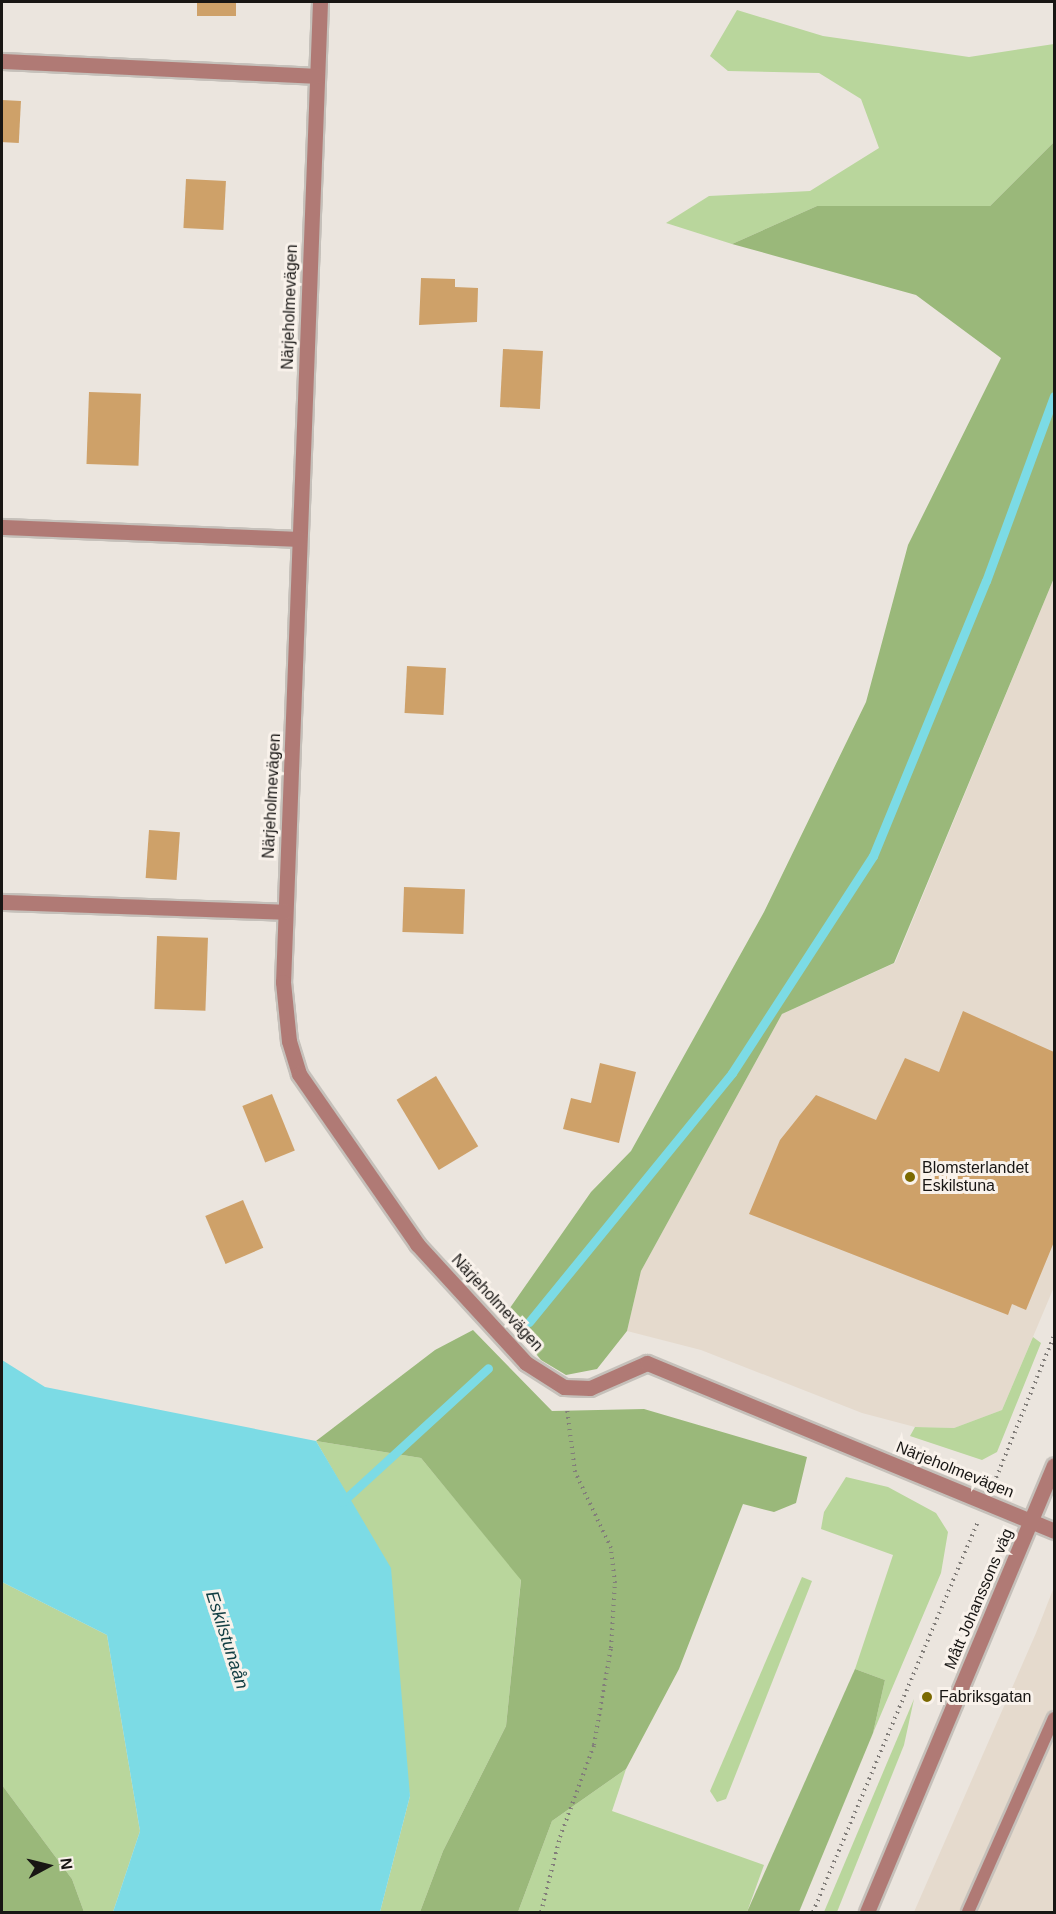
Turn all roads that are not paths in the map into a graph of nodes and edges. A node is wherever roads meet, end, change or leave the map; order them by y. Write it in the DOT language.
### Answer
graph roads {
  1 [pos="320,2"];
  2 [pos="2,61"];
  3 [pos="317,76"];
  4 [pos="2,526"];
  5 [pos="299,539"];
  6 [pos="2,902"];
  7 [pos="284,912"];
  8 [pos="1054,1466"];
  9 [pos="1032,1521"];
  10 [pos="1054,1531"];
  11 [pos="1054,1718"];
  12 [pos="867,1912"];
  13 [pos="968,1912"];
  1 -- 3 [label="street, Närjeholmevägen"];
  2 -- 3 [label="street"];
  3 -- 5 [label="street, Närjeholmevägen"];
  4 -- 5 [label="street"];
  5 -- 7 [label="street, Närjeholmevägen"];
  6 -- 7 [label="street"];
  7 -- 9 [label="street, Närjeholmevägen"];
  8 -- 9 [label="street, Mått Johanssons väg"];
  9 -- 10 [label="street"];
  9 -- 12 [label="street, Mått Johanssons väg"];
  11 -- 13 [label="lane"];
}
